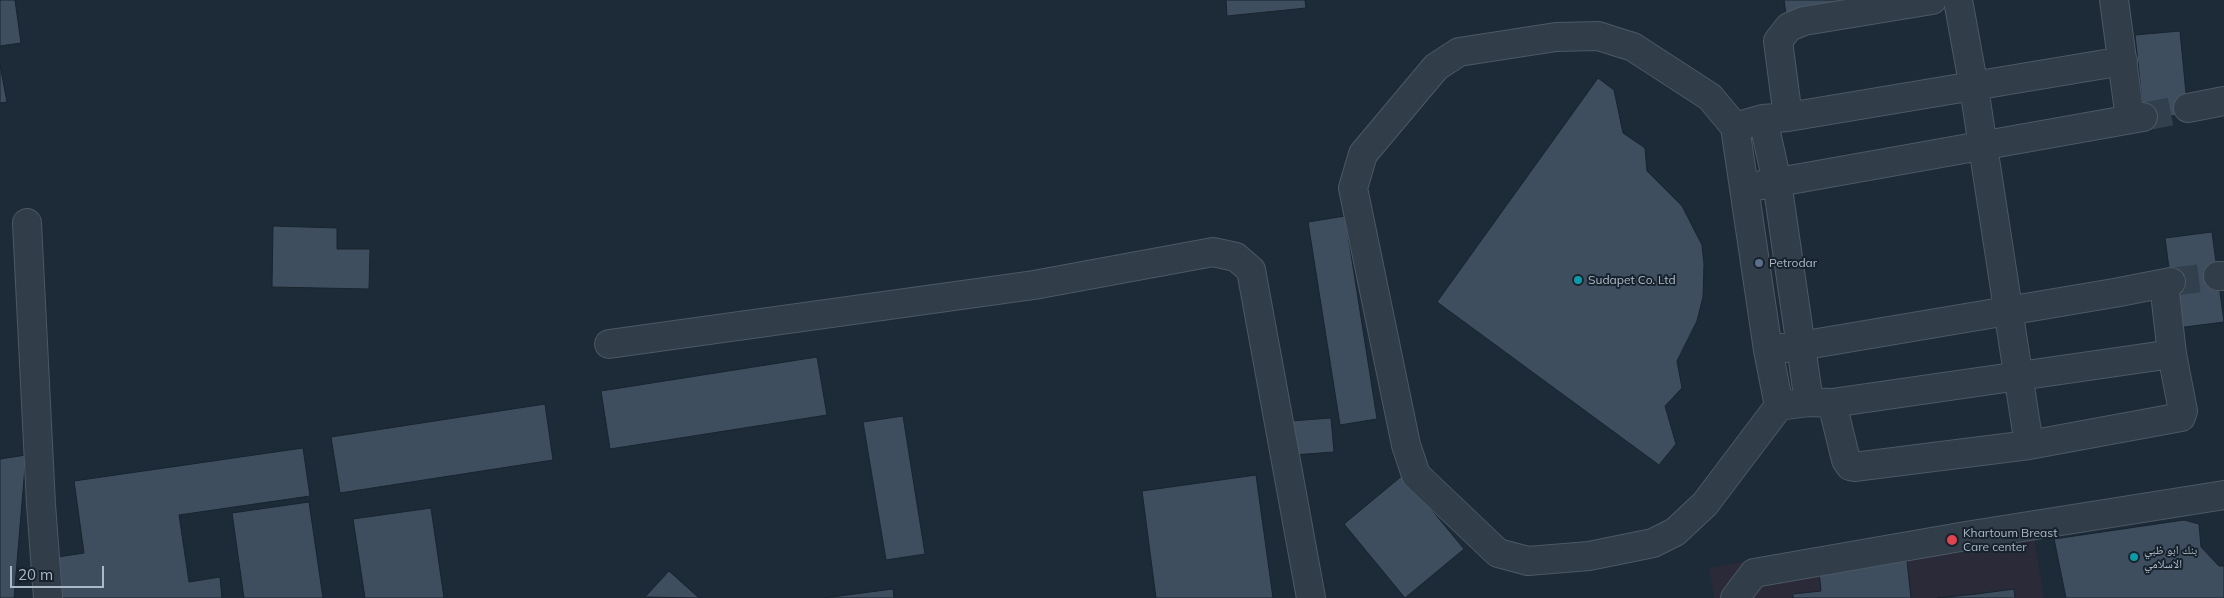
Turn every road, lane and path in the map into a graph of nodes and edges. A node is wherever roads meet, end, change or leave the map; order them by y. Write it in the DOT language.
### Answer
graph roads {
  1 [pos="1932,0"];
  2 [pos="1958,0"];
  3 [pos="2114,0"];
  4 [pos="2123,62"];
  5 [pos="1974,88"];
  6 [pos="2224,101"];
  7 [pos="2188,108"];
  8 [pos="1775,118"];
  9 [pos="1735,127"];
  10 [pos="1983,147"];
  11 [pos="1777,182"];
  12 [pos="1745,188"];
  13 [pos="28,223"];
  14 [pos="2010,310"];
  15 [pos="609,344"];
  16 [pos="1800,346"];
  17 [pos="1768,350"];
  18 [pos="2172,354"];
  19 [pos="2020,375"];
  20 [pos="1820,402"];
  21 [pos="1779,406"];
  22 [pos="2029,445"];
  23 [pos="2224,495"];
  24 [pos="48,598"];
  25 [pos="1311,598"];
  26 [pos="1735,598"];
  1 -- 8 [label="lane"];
  2 -- 5 [label="lane"];
  3 -- 4 [label="lane"];
  4 -- 5 [label="lane"];
  4 -- 10 [label="lane"];
  5 -- 8 [label="lane"];
  5 -- 10 [label="lane"];
  6 -- 7 [label="lane"];
  8 -- 9 [label="lane"];
  8 -- 11 [label="lane"];
  9 -- 12 [label="lane"];
  9 -- 21 [label="lane"];
  10 -- 11 [label="lane"];
  10 -- 14 [label="lane"];
  11 -- 12 [label="lane"];
  11 -- 16 [label="lane"];
  12 -- 17 [label="lane"];
  13 -- 24 [label="lane"];
  14 -- 16 [label="lane"];
  14 -- 18 [label="lane"];
  14 -- 19 [label="lane"];
  15 -- 25 [label="lane"];
  16 -- 17 [label="lane"];
  16 -- 20 [label="lane"];
  17 -- 21 [label="lane"];
  18 -- 19 [label="lane"];
  18 -- 22 [label="lane"];
  19 -- 20 [label="lane"];
  19 -- 22 [label="lane"];
  20 -- 21 [label="lane"];
  20 -- 22 [label="lane"];
  23 -- 26 [label="lane"];
}
